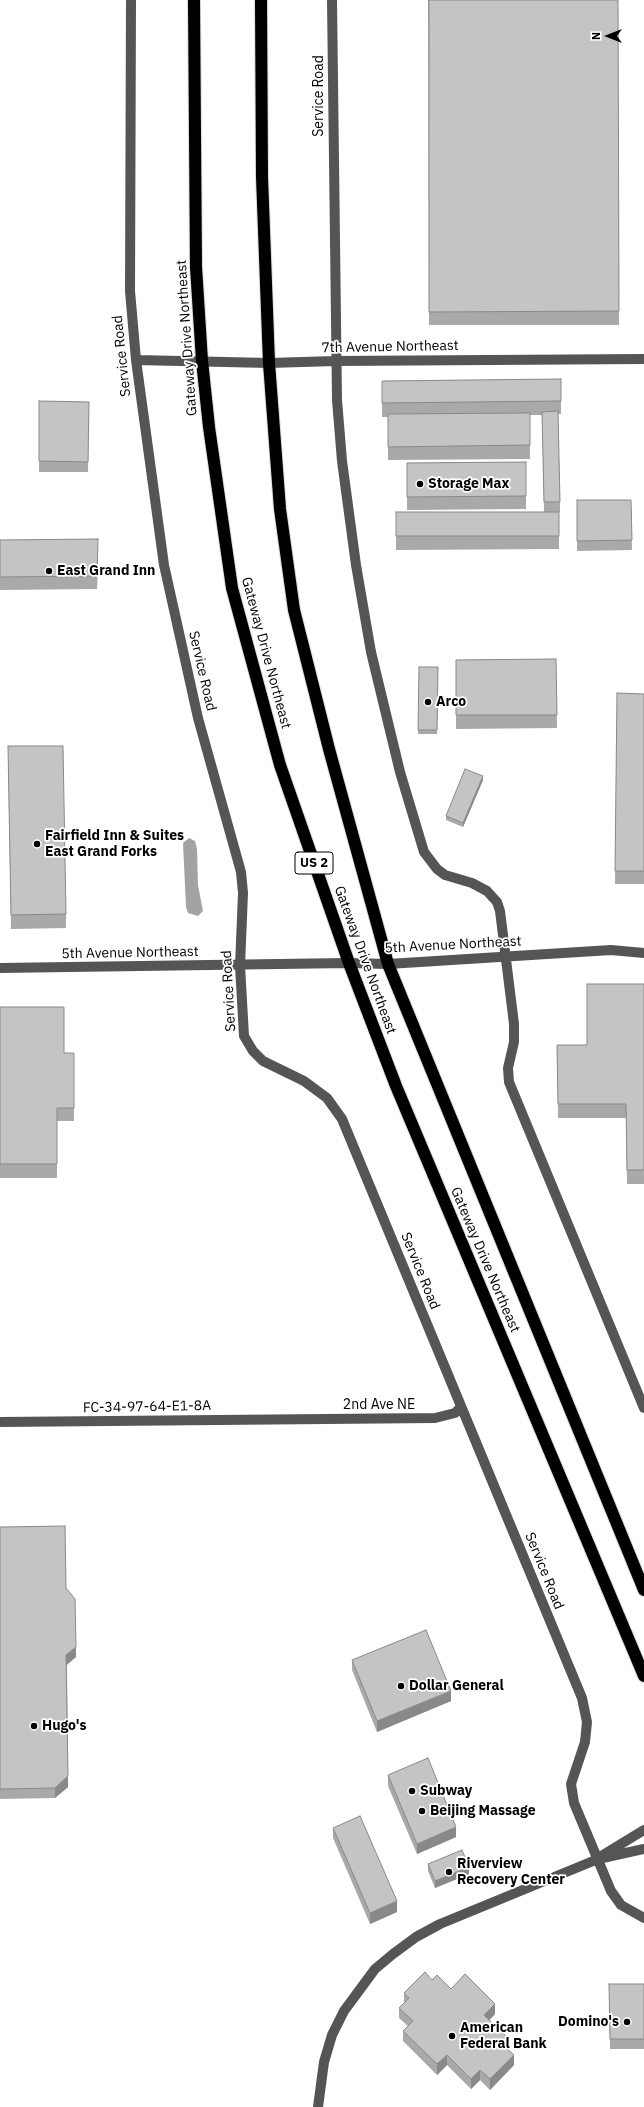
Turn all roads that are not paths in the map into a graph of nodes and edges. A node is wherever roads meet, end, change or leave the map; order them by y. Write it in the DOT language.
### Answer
graph roads {
  1 [pos="131,0"];
  2 [pos="194,0"];
  3 [pos="261,0"];
  4 [pos="332,0"];
  5 [pos="644,359"];
  6 [pos="136,360"];
  7 [pos="202,361"];
  8 [pos="335,361"];
  9 [pos="269,363"];
  10 [pos="644,954"];
  11 [pos="506,955"];
  12 [pos="349,962"];
  13 [pos="388,964"];
  14 [pos="240,966"];
  15 [pos="0,968"];
  16 [pos="461,1407"];
  17 [pos="644,1408"];
  18 [pos="294,1419"];
  19 [pos="0,1422"];
  20 [pos="644,1590"];
  21 [pos="644,1676"];
  22 [pos="644,1830"];
  23 [pos="644,1849"];
  24 [pos="598,1858"];
  25 [pos="644,1918"];
  26 [pos="318,2107"];
  1 -- 6 [label="street, Service Road"];
  2 -- 7 [label="highway, Gateway Drive Northeast / US 2"];
  3 -- 9 [label="highway, Gateway Drive Northeast"];
  4 -- 8 [label="street, Service Road"];
  5 -- 8 [label="street, 7th Avenue Northeast"];
  6 -- 7 [label="street, 7th Avenue Northeast"];
  6 -- 14 [label="street, Service Road"];
  7 -- 9 [label="street, 7th Avenue Northeast"];
  7 -- 12 [label="highway, Gateway Drive Northeast / US 2"];
  8 -- 9 [label="street, 7th Avenue Northeast"];
  8 -- 11 [label="street, Service Road"];
  9 -- 13 [label="highway, Gateway Drive Northeast"];
  10 -- 11 [label="street, 5th Avenue Northeast"];
  11 -- 13 [label="street, 5th Avenue Northeast"];
  11 -- 17 [label="street, Service Road"];
  12 -- 13 [label="street, 5th Avenue Northeast"];
  12 -- 14 [label="street, 5th Avenue Northeast"];
  12 -- 21 [label="highway, Gateway Drive Northeast / US 2"];
  13 -- 20 [label="highway, Gateway Drive Northeast"];
  14 -- 15 [label="street, 5th Avenue Northeast"];
  14 -- 16 [label="street, Service Road"];
  16 -- 18 [label="street, 2nd Ave NE"];
  16 -- 24 [label="street, Service Road"];
  18 -- 19 [label="street, FC-34-97-64-E1-8A"];
  22 -- 24 [label="street"];
  23 -- 24 [label="street"];
  24 -- 25 [label="street, Service Road"];
  24 -- 26 [label="street"];
}
